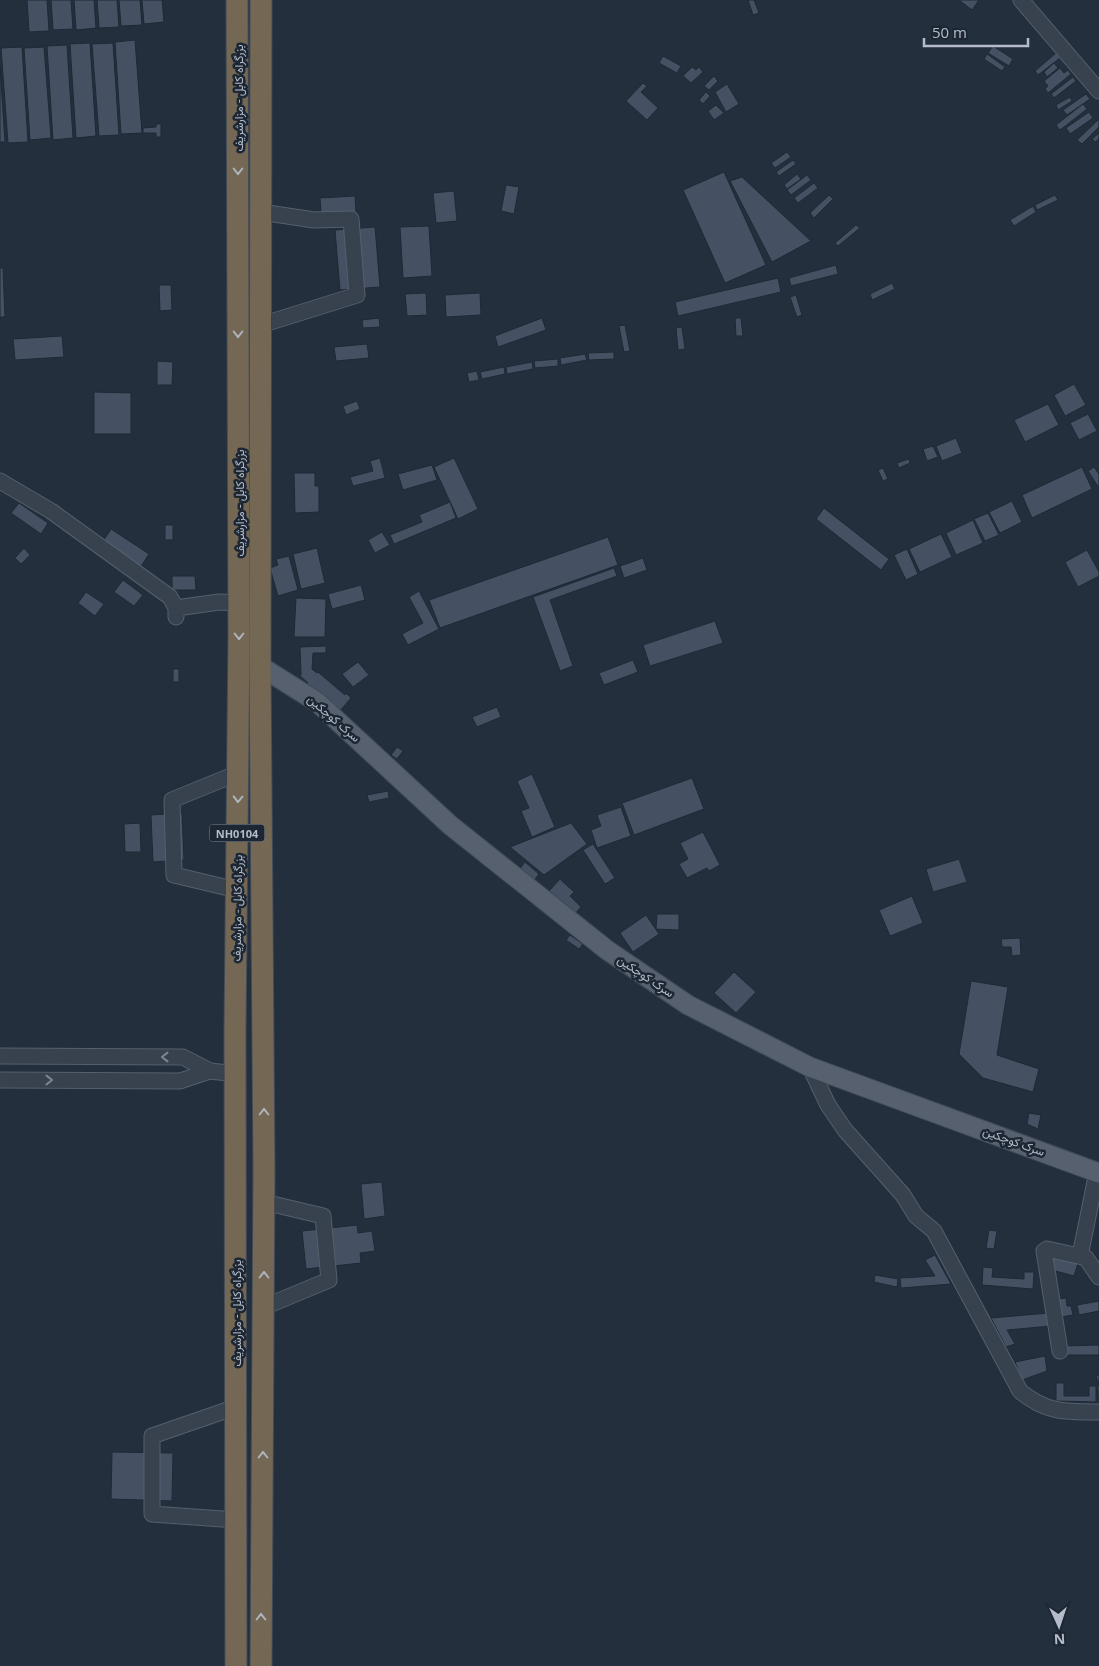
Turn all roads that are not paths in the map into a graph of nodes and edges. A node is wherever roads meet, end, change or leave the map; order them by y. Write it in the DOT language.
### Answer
graph roads {
  1 [pos="237,0"];
  2 [pos="261,0"];
  3 [pos="1020,0"];
  4 [pos="1099,91"];
  5 [pos="261,212"];
  6 [pos="260,325"];
  7 [pos="0,481"];
  8 [pos="239,603"];
  9 [pos="260,666"];
  10 [pos="238,773"];
  11 [pos="237,890"];
  12 [pos="0,1056"];
  13 [pos="810,1067"];
  14 [pos="210,1071"];
  15 [pos="237,1074"];
  16 [pos="0,1080"];
  17 [pos="1098,1173"];
  18 [pos="264,1202"];
  19 [pos="1093,1226"];
  20 [pos="1080,1256"];
  21 [pos="1099,1277"];
  22 [pos="264,1307"];
  23 [pos="1060,1351"];
  24 [pos="236,1407"];
  25 [pos="1099,1412"];
  26 [pos="236,1520"];
  27 [pos="236,1666"];
  28 [pos="261,1666"];
  1 -- 8 [label="highway, بزرگراه کابل - مزارشریف / NH0104, one-way"];
  2 -- 5 [label="highway, بزرگراه کابل - مزارشریف / NH0104"];
  3 -- 4 [label="street"];
  5 -- 6 [label="highway, بزرگراه کابل - مزارشریف / NH0104"];
  5 -- 6 [label="street"];
  6 -- 9 [label="highway, بزرگراه کابل - مزارشریف / NH0104"];
  7 -- 8 [label="street"];
  8 -- 10 [label="highway, بزرگراه کابل - مزارشریف / NH0104, one-way"];
  9 -- 13 [label="main road, سرک کوچکین"];
  18 -- 9 [label="highway, بزرگراه کابل - مزارشریف / NH0104, one-way"];
  10 -- 11 [label="highway, بزرگراه کابل - مزارشریف / NH0104, one-way"];
  10 -- 11 [label="street"];
  11 -- 15 [label="highway, بزرگراه کابل - مزارشریف / NH0104"];
  14 -- 12 [label="street, one-way"];
  13 -- 17 [label="main road, سرک کوچکین"];
  13 -- 25 [label="street"];
  14 -- 15 [label="street"];
  16 -- 14 [label="street, one-way"];
  15 -- 24 [label="highway, بزرگراه کابل - مزارشریف / NH0104"];
  17 -- 19 [label="street"];
  22 -- 18 [label="highway, بزرگراه کابل - مزارشریف / NH0104, one-way"];
  18 -- 22 [label="street"];
  19 -- 20 [label="street"];
  20 -- 21 [label="street"];
  20 -- 23 [label="street"];
  28 -- 22 [label="highway, بزرگراه کابل - مزارشریف / NH0104, one-way"];
  24 -- 26 [label="highway, بزرگراه کابل - مزارشریف / NH0104"];
  24 -- 26 [label="street"];
  26 -- 27 [label="highway, بزرگراه کابل - مزارشریف / NH0104"];
}
